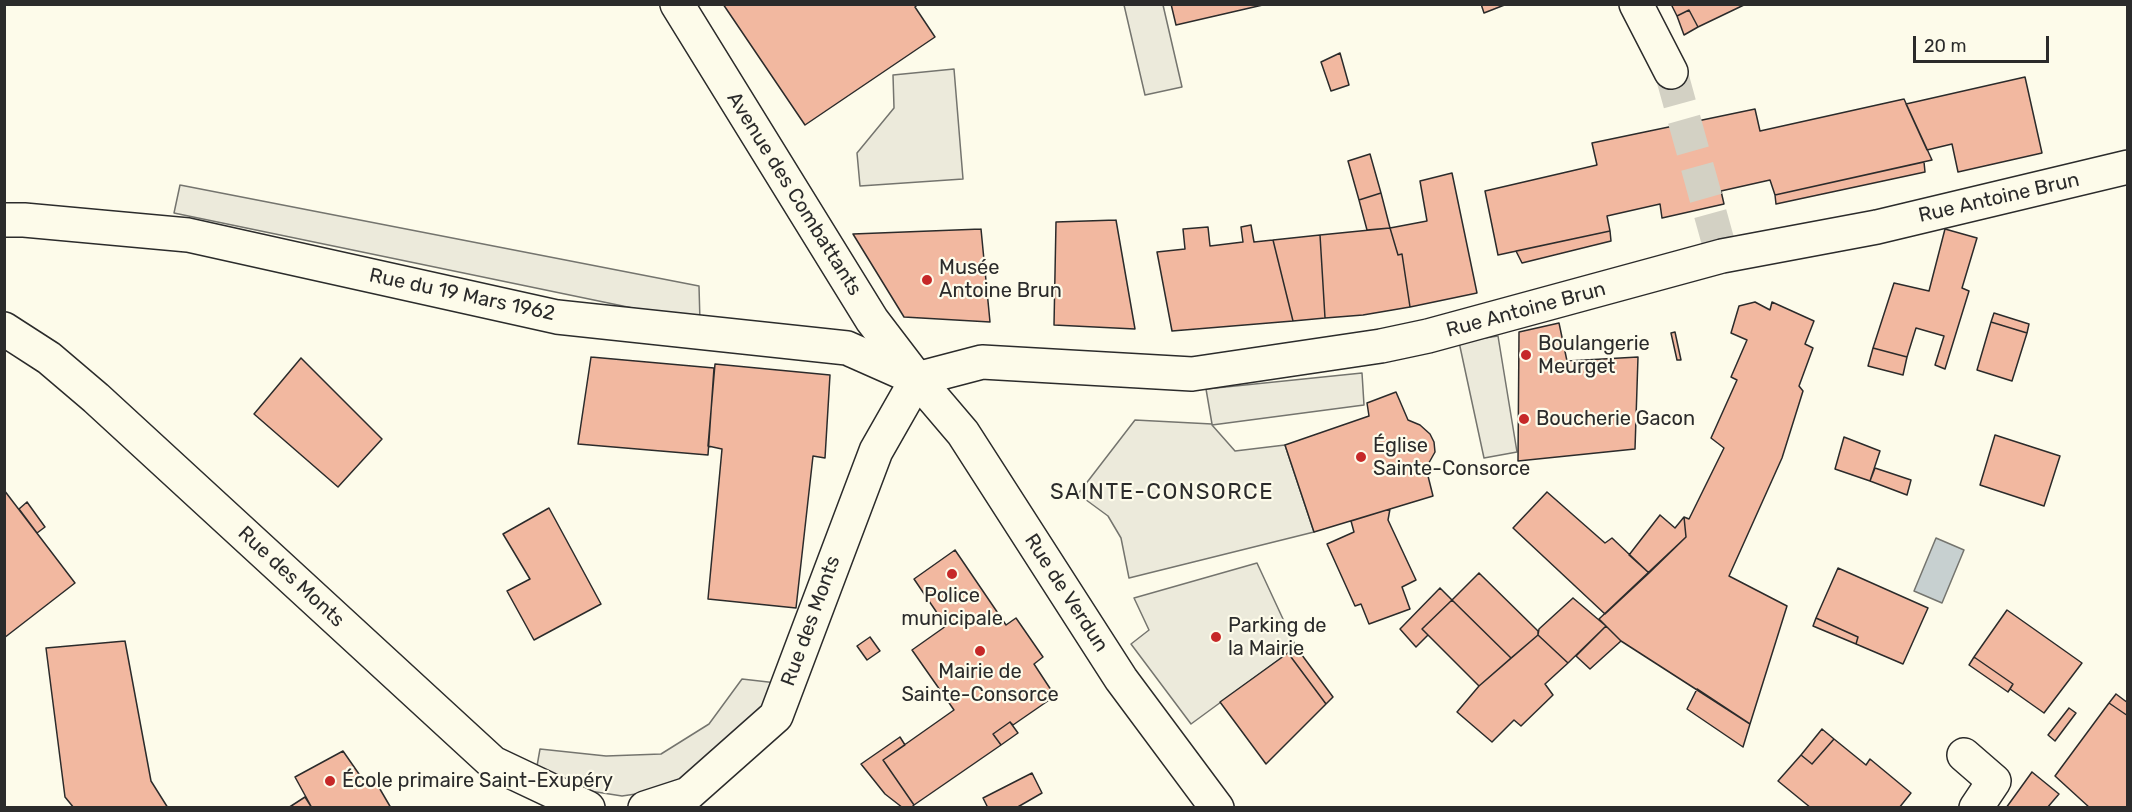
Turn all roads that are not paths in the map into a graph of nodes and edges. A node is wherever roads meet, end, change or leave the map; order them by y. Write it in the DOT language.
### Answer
graph roads {
  1 [pos="677,4"];
  2 [pos="1636,4"];
  3 [pos="1671,72"];
  4 [pos="2127,167"];
  5 [pos="11,229"];
  6 [pos="5,329"];
  7 [pos="917,379"];
  8 [pos="1964,755"];
  9 [pos="588,807"];
  10 [pos="645,807"];
  11 [pos="1217,807"];
  12 [pos="1976,807"];
  1 -- 7 [label="street, Avenue des Combattants"];
  2 -- 3 [label="street"];
  4 -- 7 [label="street, Rue Antoine Brun"];
  5 -- 7 [label="street, Rue du 19 Mars 1962"];
  6 -- 9 [label="street, Rue des Monts"];
  7 -- 10 [label="street, Rue des Monts"];
  7 -- 11 [label="street, Rue de Verdun"];
  8 -- 12 [label="street"];
}
